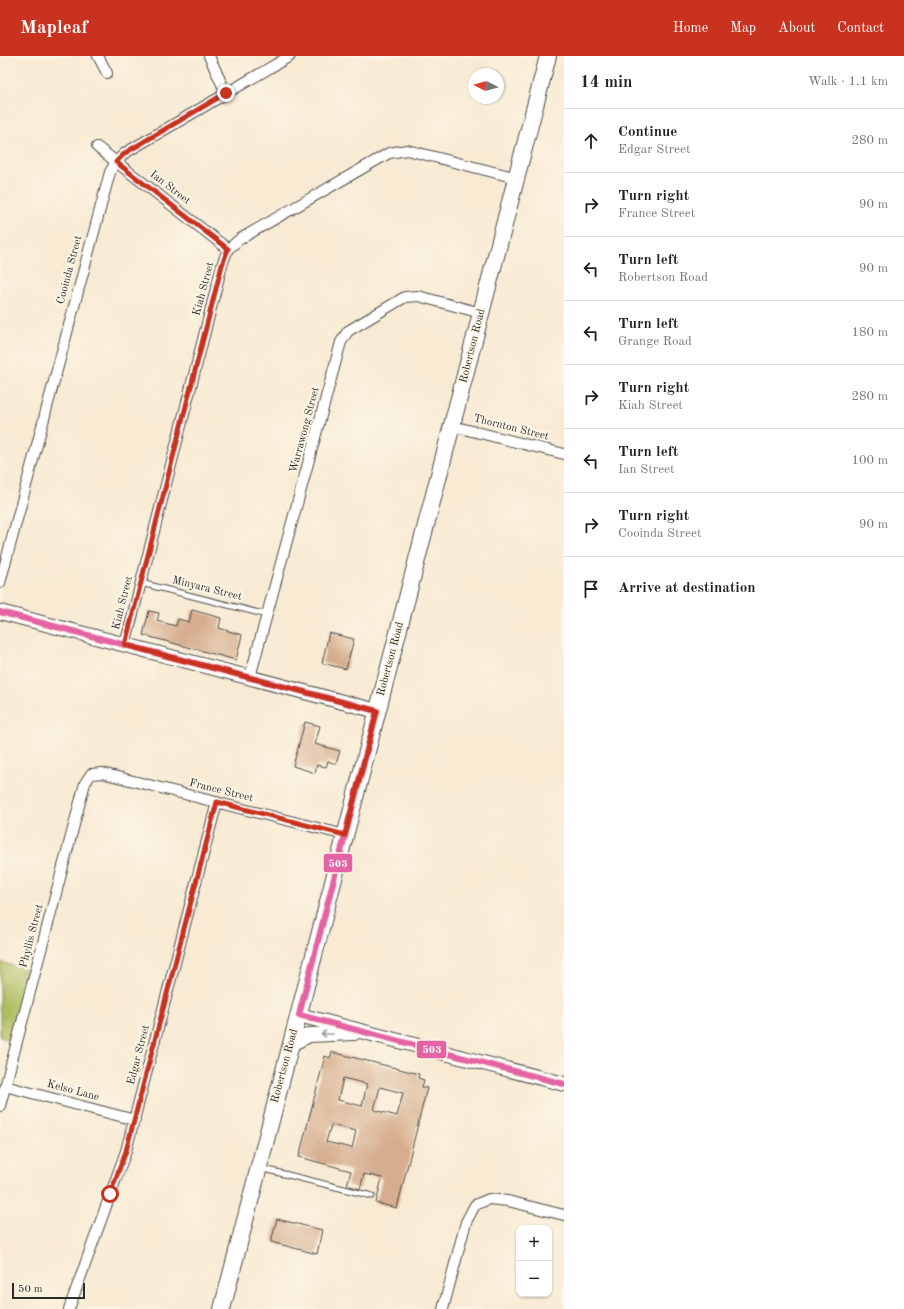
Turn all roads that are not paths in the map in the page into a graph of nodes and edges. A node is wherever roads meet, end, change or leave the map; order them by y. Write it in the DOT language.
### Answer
graph roads {
  1 [pos="98,56"];
  2 [pos="209,56"];
  3 [pos="290,56"];
  4 [pos="548,56"];
  5 [pos="107,73"];
  6 [pos="226,93"];
  7 [pos="97,146"];
  8 [pos="116,162"];
  9 [pos="517,178"];
  10 [pos="228,249"];
  11 [pos="481,313"];
  12 [pos="452,426"];
  13 [pos="564,453"];
  14 [pos="141,583"];
  15 [pos="0,584"];
  16 [pos="0,612"];
  17 [pos="267,615"];
  18 [pos="125,645"];
  19 [pos="250,677"];
  20 [pos="377,711"];
  21 [pos="91,774"];
  22 [pos="217,802"];
  23 [pos="345,835"];
  24 [pos="299,1015"];
  25 [pos="364,1031"];
  26 [pos="291,1044"];
  27 [pos="564,1084"];
  28 [pos="5,1086"];
  29 [pos="0,1106"];
  30 [pos="134,1120"];
  31 [pos="259,1168"];
  32 [pos="372,1196"];
  33 [pos="564,1216"];
  34 [pos="69,1309"];
  35 [pos="222,1309"];
  36 [pos="443,1309"];
  1 -- 5 [label="street"];
  2 -- 6 [label="street"];
  3 -- 6 [label="street, Cooinda Street"];
  4 -- 9 [label="main road, Robertson Road"];
  6 -- 8 [label="street, Cooinda Street"];
  7 -- 8 [label="street, Ian Street"];
  8 -- 10 [label="street, Ian Street"];
  8 -- 15 [label="street, Cooinda Street"];
  9 -- 10 [label="street"];
  9 -- 11 [label="main road, Robertson Road"];
  10 -- 14 [label="street, Kiah Street"];
  11 -- 12 [label="main road, Robertson Road"];
  11 -- 17 [label="street, Warrawong Street"];
  12 -- 13 [label="street, Thornton Street"];
  12 -- 20 [label="main road, Robertson Road"];
  14 -- 17 [label="lane, Minyara Street"];
  14 -- 18 [label="street, Kiah Street"];
  16 -- 18 [label="main road"];
  17 -- 19 [label="street, Warrawong Street"];
  18 -- 19 [label="main road"];
  19 -- 20 [label="main road"];
  20 -- 23 [label="main road, Robertson Road"];
  21 -- 22 [label="street, France Street"];
  21 -- 28 [label="street, Phyllis Street"];
  22 -- 23 [label="street, France Street"];
  22 -- 30 [label="street, Edgar Street"];
  23 -- 24 [label="main road, Robertson Road"];
  24 -- 25 [label="main road"];
  24 -- 26 [label="main road, Robertson Road"];
  25 -- 26 [label="main road, one-way"];
  25 -- 27 [label="main road"];
  26 -- 31 [label="main road, Robertson Road"];
  28 -- 29 [label="street, Phyllis Street"];
  28 -- 30 [label="street, Kelso Lane"];
  30 -- 34 [label="street, Edgar Street"];
  31 -- 32 [label="lane"];
  31 -- 35 [label="main road, Robertson Road"];
  33 -- 36 [label="street"];
}
